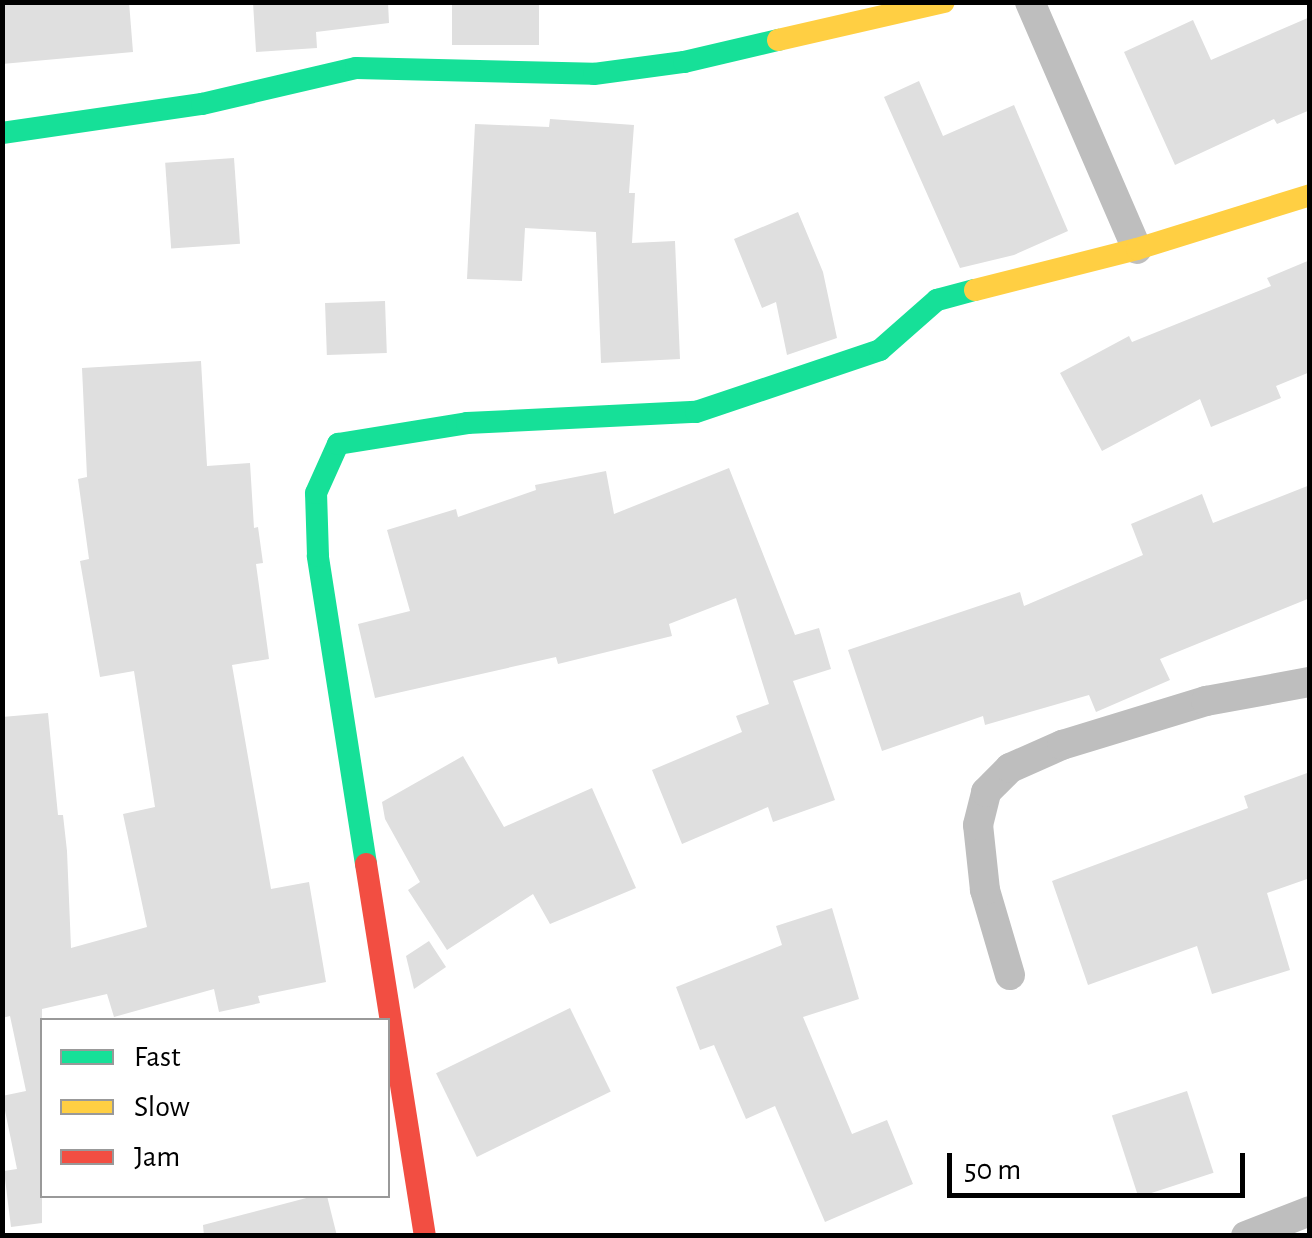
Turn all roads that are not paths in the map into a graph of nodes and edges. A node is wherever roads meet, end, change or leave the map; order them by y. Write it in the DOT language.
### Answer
graph roads {
  1 [pos="944,2"];
  2 [pos="1030,2"];
  3 [pos="2,133"];
  4 [pos="1310,196"];
  5 [pos="1137,250"];
  6 [pos="1310,682"];
  7 [pos="1010,975"];
  8 [pos="1310,1211"];
  9 [pos="425,1236"];
  10 [pos="1246,1236"];
  1 -- 3 [label="street"];
  2 -- 5 [label="street"];
  4 -- 5 [label="street"];
  5 -- 9 [label="street"];
  6 -- 7 [label="street"];
  8 -- 10 [label="street"];
}
